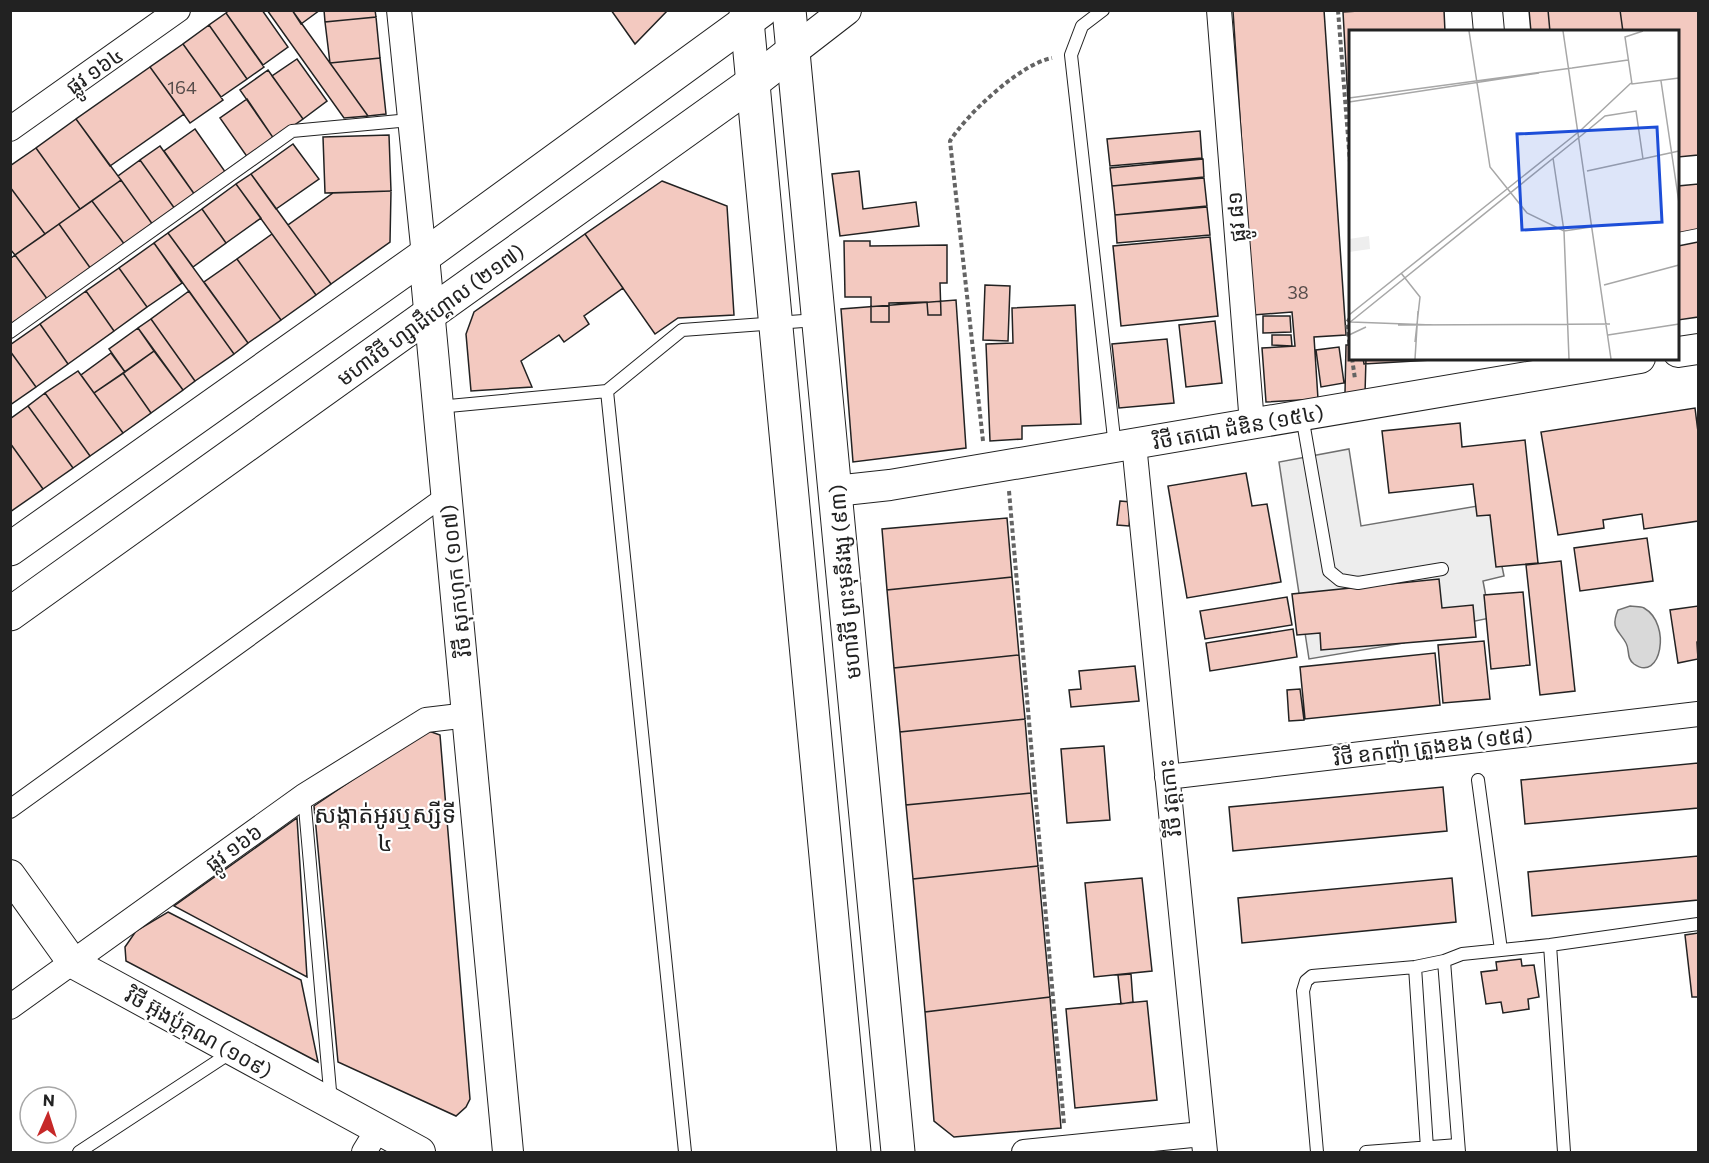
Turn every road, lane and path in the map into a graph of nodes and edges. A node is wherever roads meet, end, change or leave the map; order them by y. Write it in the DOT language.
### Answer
graph roads {
  1 [pos="178,10"];
  2 [pos="399,10"];
  3 [pos="789,10"];
  4 [pos="846,10"];
  5 [pos="1102,10"];
  6 [pos="1219,10"];
  7 [pos="1338,10"];
  8 [pos="1487,10"];
  9 [pos="752,14"];
  10 [pos="1489,30"];
  11 [pos="793,51"];
  12 [pos="1071,55"];
  13 [pos="752,83"];
  14 [pos="410,120"];
  15 [pos="10,129"];
  16 [pos="1349,149"];
  17 [pos="1698,236"];
  18 [pos="1679,239"];
  19 [pos="424,256"];
  20 [pos="429,315"];
  21 [pos="818,320"];
  22 [pos="1349,320"];
  23 [pos="775,324"];
  24 [pos="10,332"];
  25 [pos="1349,340"];
  26 [pos="1698,349"];
  27 [pos="1679,352"];
  28 [pos="1616,360"];
  29 [pos="1519,368"];
  30 [pos="607,391"];
  31 [pos="438,407"];
  32 [pos="1302,416"];
  33 [pos="1252,424"];
  34 [pos="1125,445"];
  35 [pos="996,467"];
  36 [pos="835,491"];
  37 [pos="446,495"];
  38 [pos="10,549"];
  39 [pos="1442,569"];
  40 [pos="10,614"];
  41 [pos="1698,714"];
  42 [pos="468,715"];
  43 [pos="1167,777"];
  44 [pos="1478,780"];
  45 [pos="304,796"];
  46 [pos="10,809"];
  47 [pos="10,875"];
  48 [pos="1698,924"];
  49 [pos="1550,945"];
  50 [pos="1501,950"];
  51 [pos="1444,961"];
  52 [pos="73,963"];
  53 [pos="1415,967"];
  54 [pos="10,1007"];
  55 [pos="234,1051"];
  56 [pos="332,1103"];
  57 [pos="371,1141"];
  58 [pos="1203,1143"];
  59 [pos="1066,1148"];
  60 [pos="1427,1148"];
  61 [pos="1458,1149"];
  62 [pos="79,1152"];
  63 [pos="420,1152"];
  64 [pos="508,1152"];
  65 [pos="685,1152"];
  66 [pos="854,1152"];
  67 [pos="898,1152"];
  68 [pos="1024,1152"];
  69 [pos="1317,1152"];
  70 [pos="1366,1152"];
  71 [pos="1564,1152"];
  1 -- 15 [label="street, ផ្លូវ ១៦៤"];
  2 -- 14 [label="street, វិថី សុកហុក (១០៧)"];
  3 -- 11 [label="main road, មហាវិថី ព្រះមុនីវង្ស (៩៣)"];
  4 -- 11 [label="street, មហាវិថី ហ្សាដឹហ្គោល (២១៧)"];
  5 -- 12 [label="lane"];
  6 -- 33 [label="street, ផ្លូវ ៨១"];
  7 -- 16 [label="path"];
  8 -- 10 [label="street"];
  9 -- 13 [label="main road, មហាវិថី ព្រះមុនីវង្ស (៩៣)"];
  9 -- 19 [label="main road"];
  11 -- 13 [label="main road, មហាវិថី ហ្សាដឹហ្គោល (២១៧)"];
  11 -- 21 [label="main road, មហាវិថី ព្រះមុនីវង្ស (៩៣)"];
  12 -- 34 [label="lane"];
  12 -- 35 [label="path"];
  13 -- 20 [label="main road, មហាវិថី ហ្សាដឹហ្គោល (២១៧)"];
  13 -- 23 [label="main road, មហាវិថី ព្រះមុនីវង្ស (៩៣)"];
  14 -- 19 [label="street, វិថី សុកហុក (១០៧)"];
  14 -- 24 [label="lane"];
  17 -- 18 [label="lane"];
  19 -- 20 [label="street, វិថី សុកហុក (១០៧)"];
  19 -- 38 [label="main road"];
  20 -- 31 [label="street, វិថី សុកហុក (១០៧)"];
  20 -- 40 [label="main road, មហាវិថី ហ្សាដឹហ្គោល (២១៧)"];
  21 -- 23 [label="lane"];
  21 -- 36 [label="main road, មហាវិថី ព្រះមុនីវង្ស (៩៣)"];
  22 -- 25 [label="path"];
  23 -- 30 [label="lane"];
  23 -- 66 [label="main road, មហាវិថី ព្រះមុនីវង្ស (៩៣)"];
  26 -- 27 [label="street"];
  28 -- 29 [label="street, វិថី តេជោ ដំឌិន (១៥៤)"];
  29 -- 32 [label="street, វិថី តេជោ ដំឌិន (១៥៤)"];
  30 -- 31 [label="lane"];
  30 -- 65 [label="lane"];
  31 -- 37 [label="street, វិថី សុកហុក (១០៧)"];
  32 -- 33 [label="street, វិថី តេជោ ដំឌិន (១៥៤)"];
  32 -- 39 [label="lane"];
  33 -- 34 [label="street, វិថី តេជោ ដំឌិន (១៥៤)"];
  34 -- 35 [label="street, វិថី តេជោ ដំឌិន (១៥៤)"];
  34 -- 43 [label="street, វិថី វត្តកោះ"];
  35 -- 36 [label="street, វិថី តេជោ ដំឌិន (១៥៤)"];
  35 -- 59 [label="path"];
  36 -- 67 [label="main road, មហាវិថី ព្រះមុនីវង្ស (៩៣)"];
  37 -- 42 [label="street, វិថី សុកហុក (១០៧)"];
  37 -- 46 [label="street"];
  41 -- 43 [label="street, វិថី ឧកញ៉ា ត្រួងខង (១៥៨)"];
  42 -- 45 [label="street, ផ្លូវ ១៦៦"];
  42 -- 64 [label="street, វិថី សុកហុក (១០៧)"];
  43 -- 58 [label="street, វិថី វត្តកោះ"];
  44 -- 50 [label="lane"];
  45 -- 52 [label="street, ផ្លូវ ១៦៦"];
  45 -- 56 [label="lane"];
  47 -- 52 [label="street, វិថី អ៊ុងប៉ូគុណ (១០៩)"];
  48 -- 49 [label="lane"];
  49 -- 50 [label="lane"];
  49 -- 71 [label="lane"];
  50 -- 51 [label="lane"];
  51 -- 53 [label="lane"];
  51 -- 61 [label="lane"];
  52 -- 54 [label="street, ផ្លូវ ១៦៦"];
  52 -- 55 [label="street, វិថី អ៊ុងប៉ូគុណ (១០៩)"];
  53 -- 60 [label="lane"];
  53 -- 69 [label="lane"];
  55 -- 56 [label="street, វិថី អ៊ុងប៉ូគុណ (១០៩)"];
  55 -- 62 [label="lane"];
  56 -- 57 [label="street, វិថី អ៊ុងប៉ូគុណ (១០៩)"];
  57 -- 63 [label="street, វិថី អ៊ុងប៉ូគុណ (១០៩)"];
  58 -- 59 [label="street"];
  59 -- 68 [label="street"];
  60 -- 61 [label="lane"];
  60 -- 70 [label="lane"];
}
